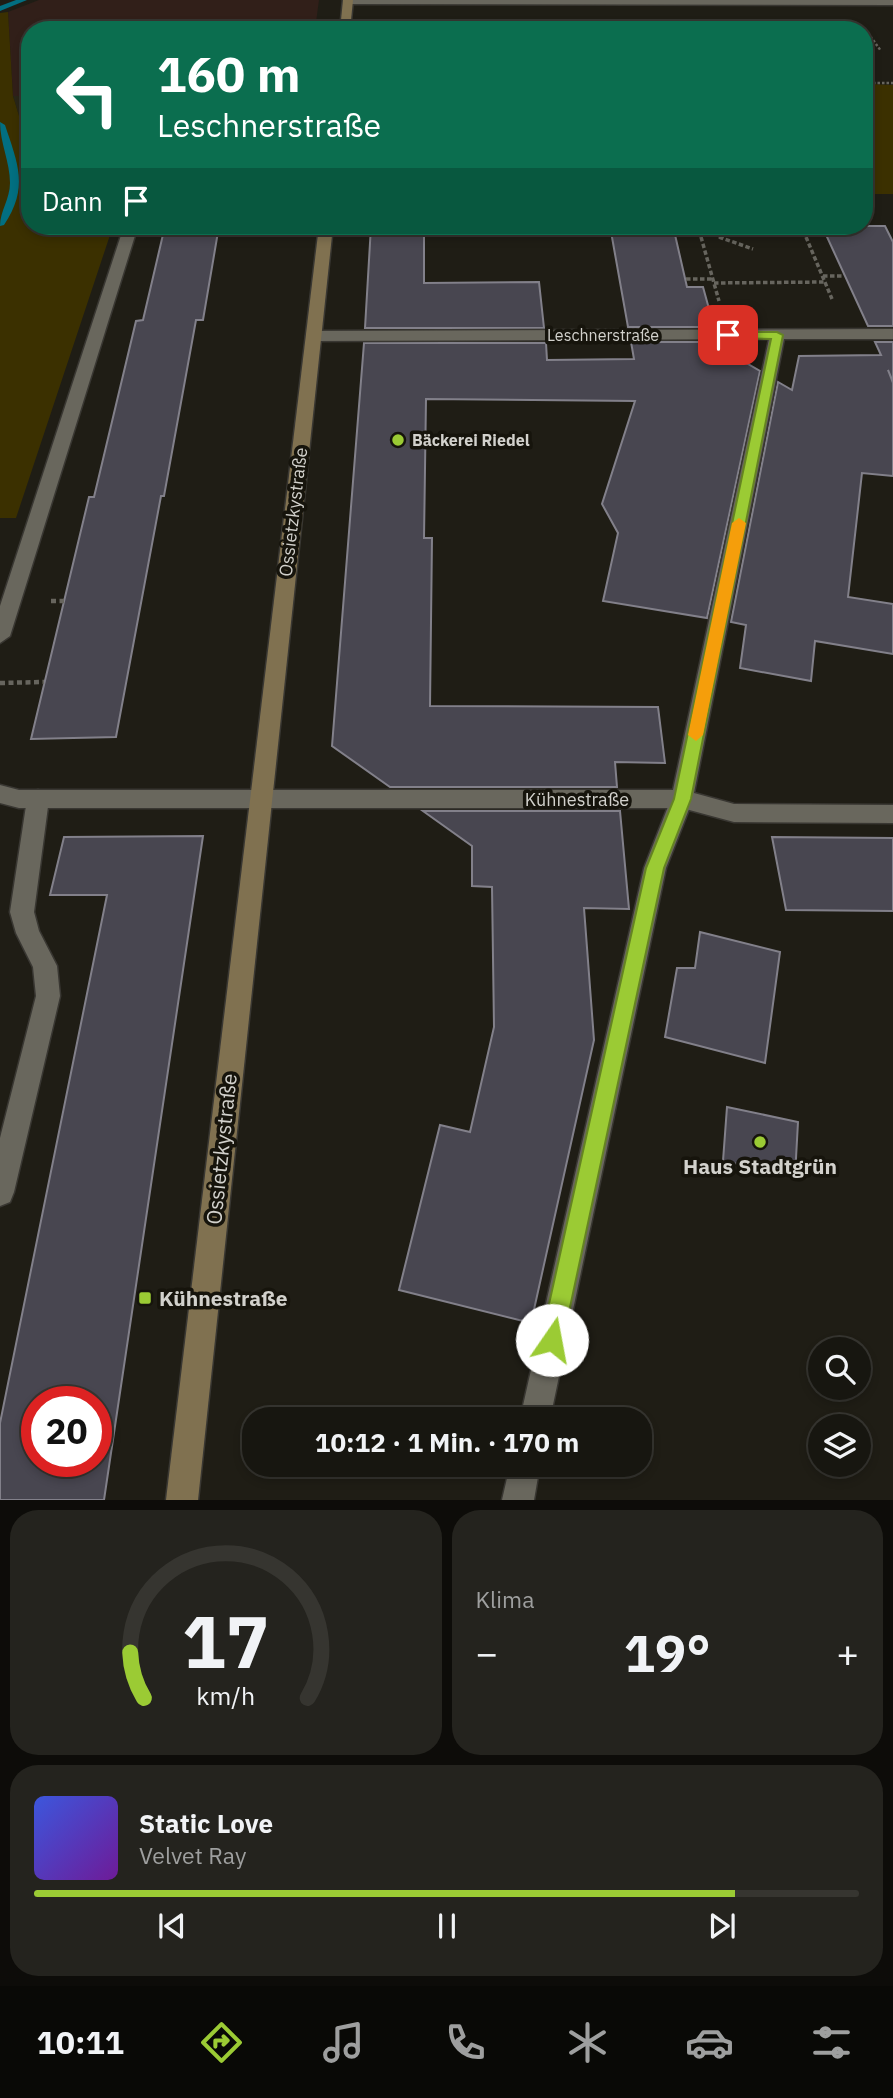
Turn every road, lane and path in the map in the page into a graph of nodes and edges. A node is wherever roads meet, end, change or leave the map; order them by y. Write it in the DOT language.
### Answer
graph roads {
  1 [pos="348,1"];
  2 [pos="893,2"];
  3 [pos="346,21"];
  4 [pos="873,83"];
  5 [pos="893,83"];
  6 [pos="128,235"];
  7 [pos="325,235"];
  8 [pos="701,235"];
  9 [pos="719,235"];
  10 [pos="807,235"];
  11 [pos="753,249"];
  12 [pos="823,276"];
  13 [pos="842,276"];
  14 [pos="686,279"];
  15 [pos="713,281"];
  16 [pos="825,282"];
  17 [pos="845,334"];
  18 [pos="893,334"];
  19 [pos="728,335"];
  20 [pos="777,335"];
  21 [pos="314,336"];
  22 [pos="0,636"];
  23 [pos="44,682"];
  24 [pos="0,683"];
  25 [pos="0,794"];
  26 [pos="38,799"];
  27 [pos="260,799"];
  28 [pos="682,799"];
  29 [pos="893,814"];
  30 [pos="0,1192"];
  31 [pos="538,1407"];
  32 [pos="523,1477"];
  33 [pos="182,1500"];
  34 [pos="518,1500"];
  1 -- 2 [label="street"];
  1 -- 3 [label="main road"];
  4 -- 5 [label="path"];
  6 -- 22 [label="street"];
  7 -- 21 [label="main road, Ossietzkystraße"];
  8 -- 15 [label="path"];
  9 -- 11 [label="path"];
  10 -- 12 [label="path"];
  12 -- 13 [label="path"];
  12 -- 16 [label="path"];
  14 -- 15 [label="path"];
  15 -- 16 [label="path"];
  15 -- 19 [label="path"];
  16 -- 17 [label="path"];
  17 -- 18 [label="street, Leschnerstraße"];
  17 -- 20 [label="street, Leschnerstraße"];
  19 -- 20 [label="street, Leschnerstraße"];
  19 -- 21 [label="street, Leschnerstraße"];
  20 -- 28 [label="street"];
  21 -- 27 [label="main road, Ossietzkystraße"];
  23 -- 24 [label="path"];
  25 -- 26 [label="street"];
  26 -- 27 [label="street"];
  26 -- 30 [label="street"];
  27 -- 28 [label="street, Kühnestraße"];
  27 -- 33 [label="main road, Ossietzkystraße"];
  28 -- 29 [label="street, Kühnestraße"];
  28 -- 31 [label="street"];
  32 -- 34 [label="street"];
}
